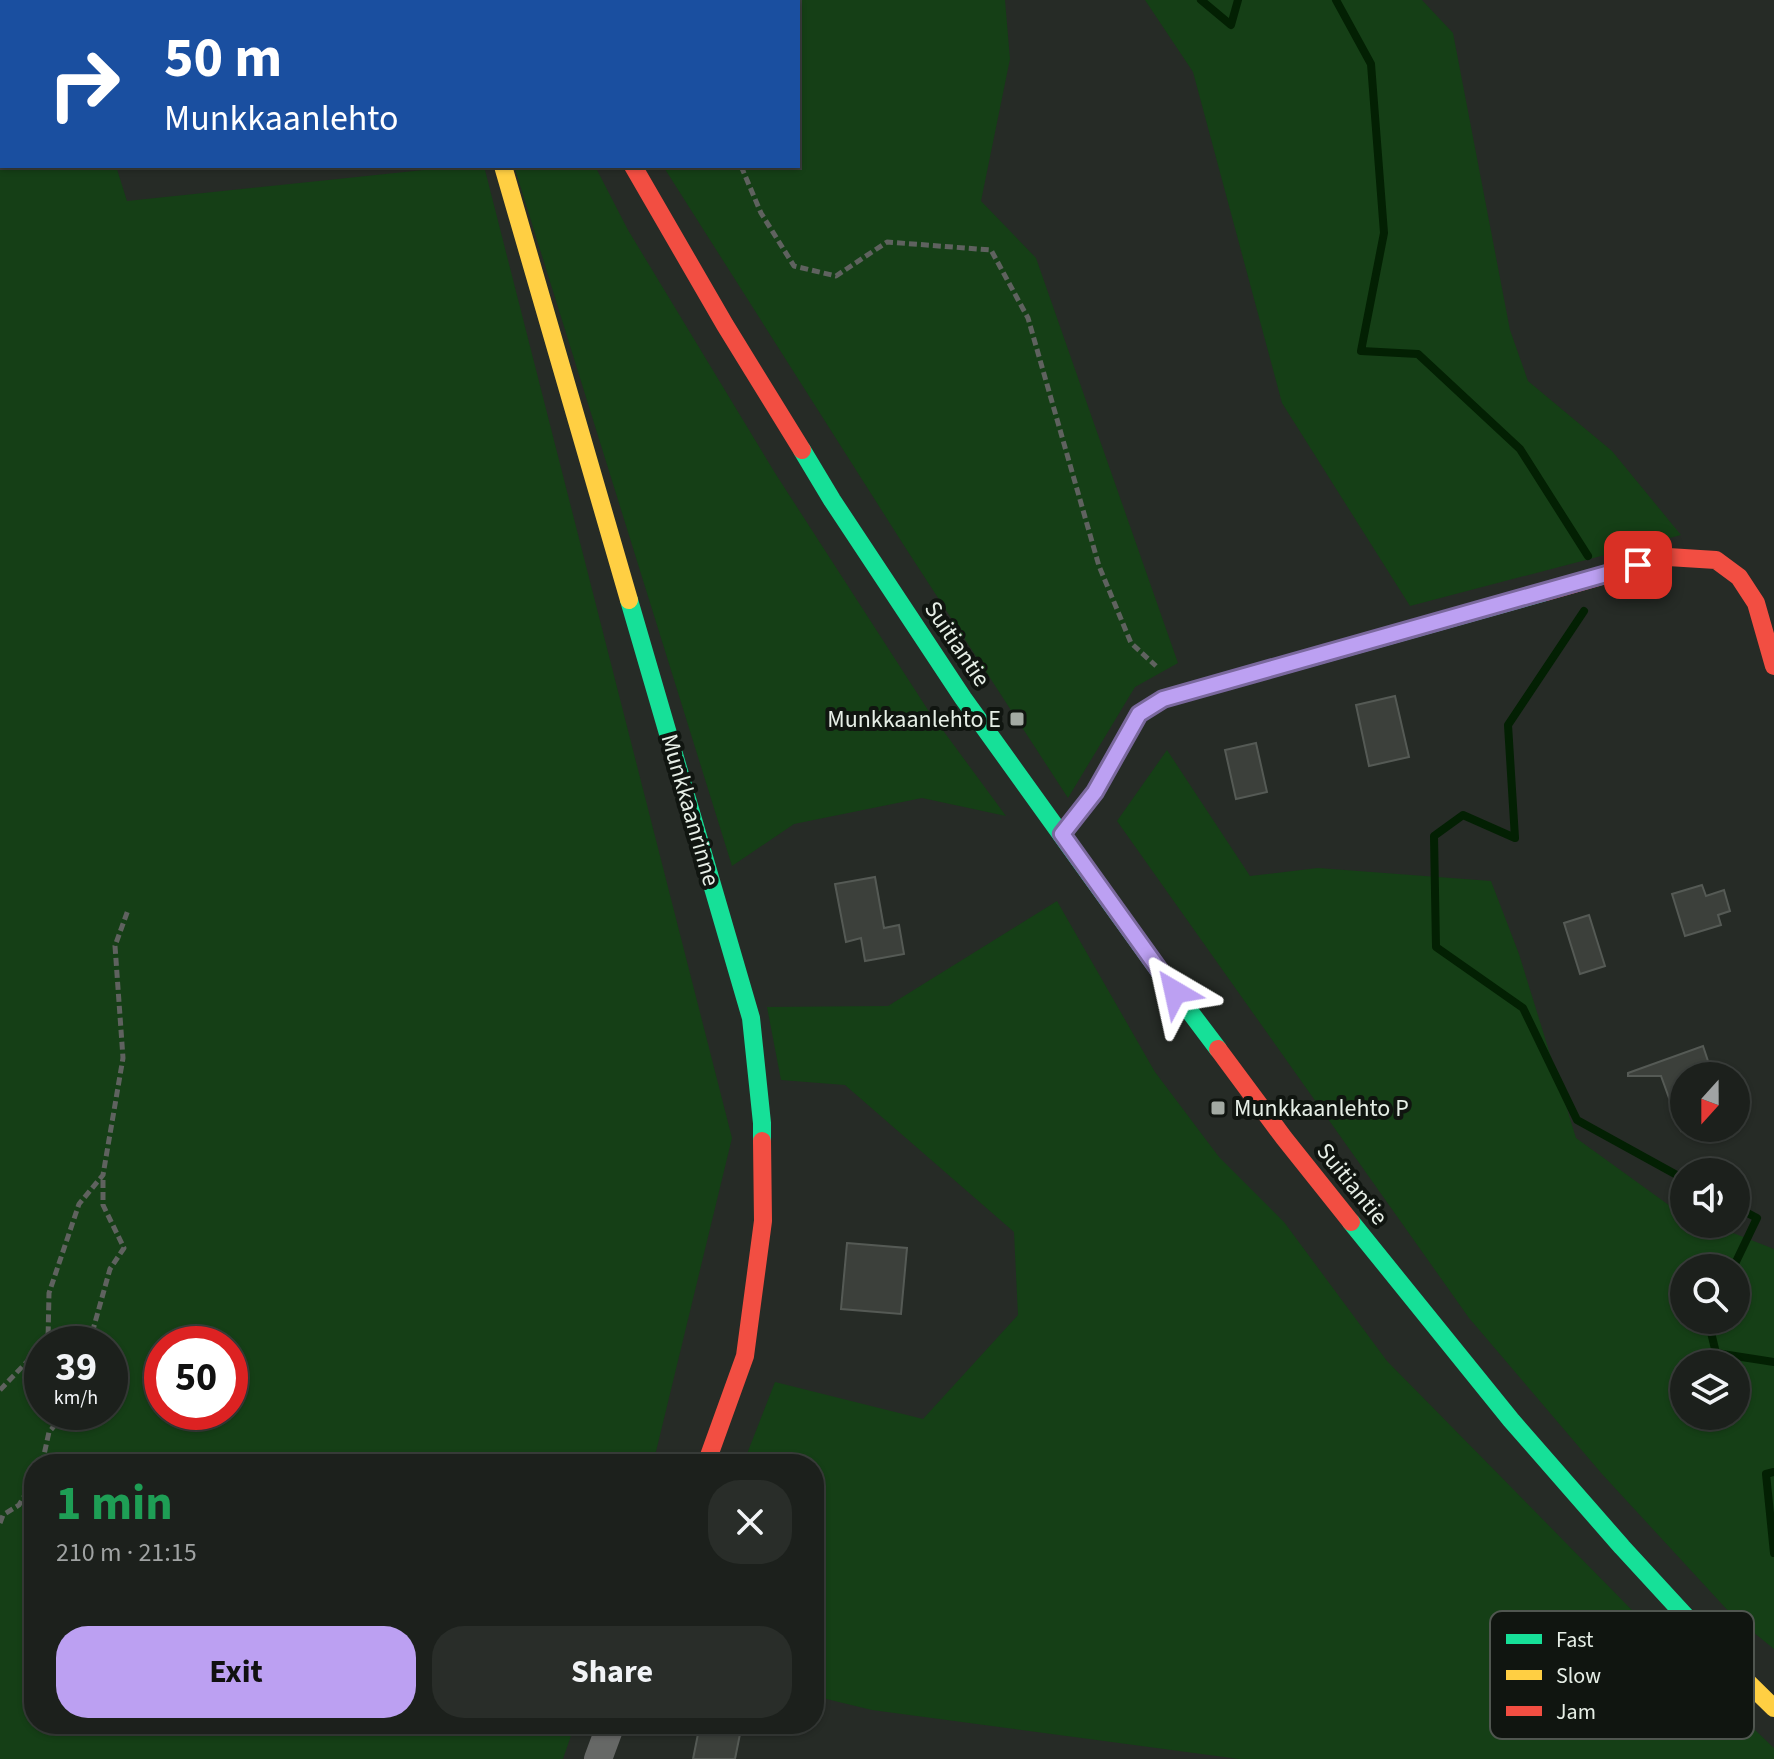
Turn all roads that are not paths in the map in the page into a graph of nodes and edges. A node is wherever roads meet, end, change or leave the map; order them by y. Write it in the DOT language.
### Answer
graph roads {
  1 [pos="504,168"];
  2 [pos="634,168"];
  3 [pos="1774,666"];
  4 [pos="1062,834"];
  5 [pos="710,1454"];
  6 [pos="1680,1611"];
  7 [pos="1754,1688"];
  8 [pos="1774,1708"];
  9 [pos="607,1734"];
  10 [pos="598,1759"];
  1 -- 5 [label="street, Munkkaanrinne"];
  2 -- 4 [label="street, Suitiantie"];
  3 -- 4 [label="street"];
  4 -- 6 [label="street, Suitiantie"];
  7 -- 8 [label="street, Suitiantie"];
  9 -- 10 [label="street"];
}
